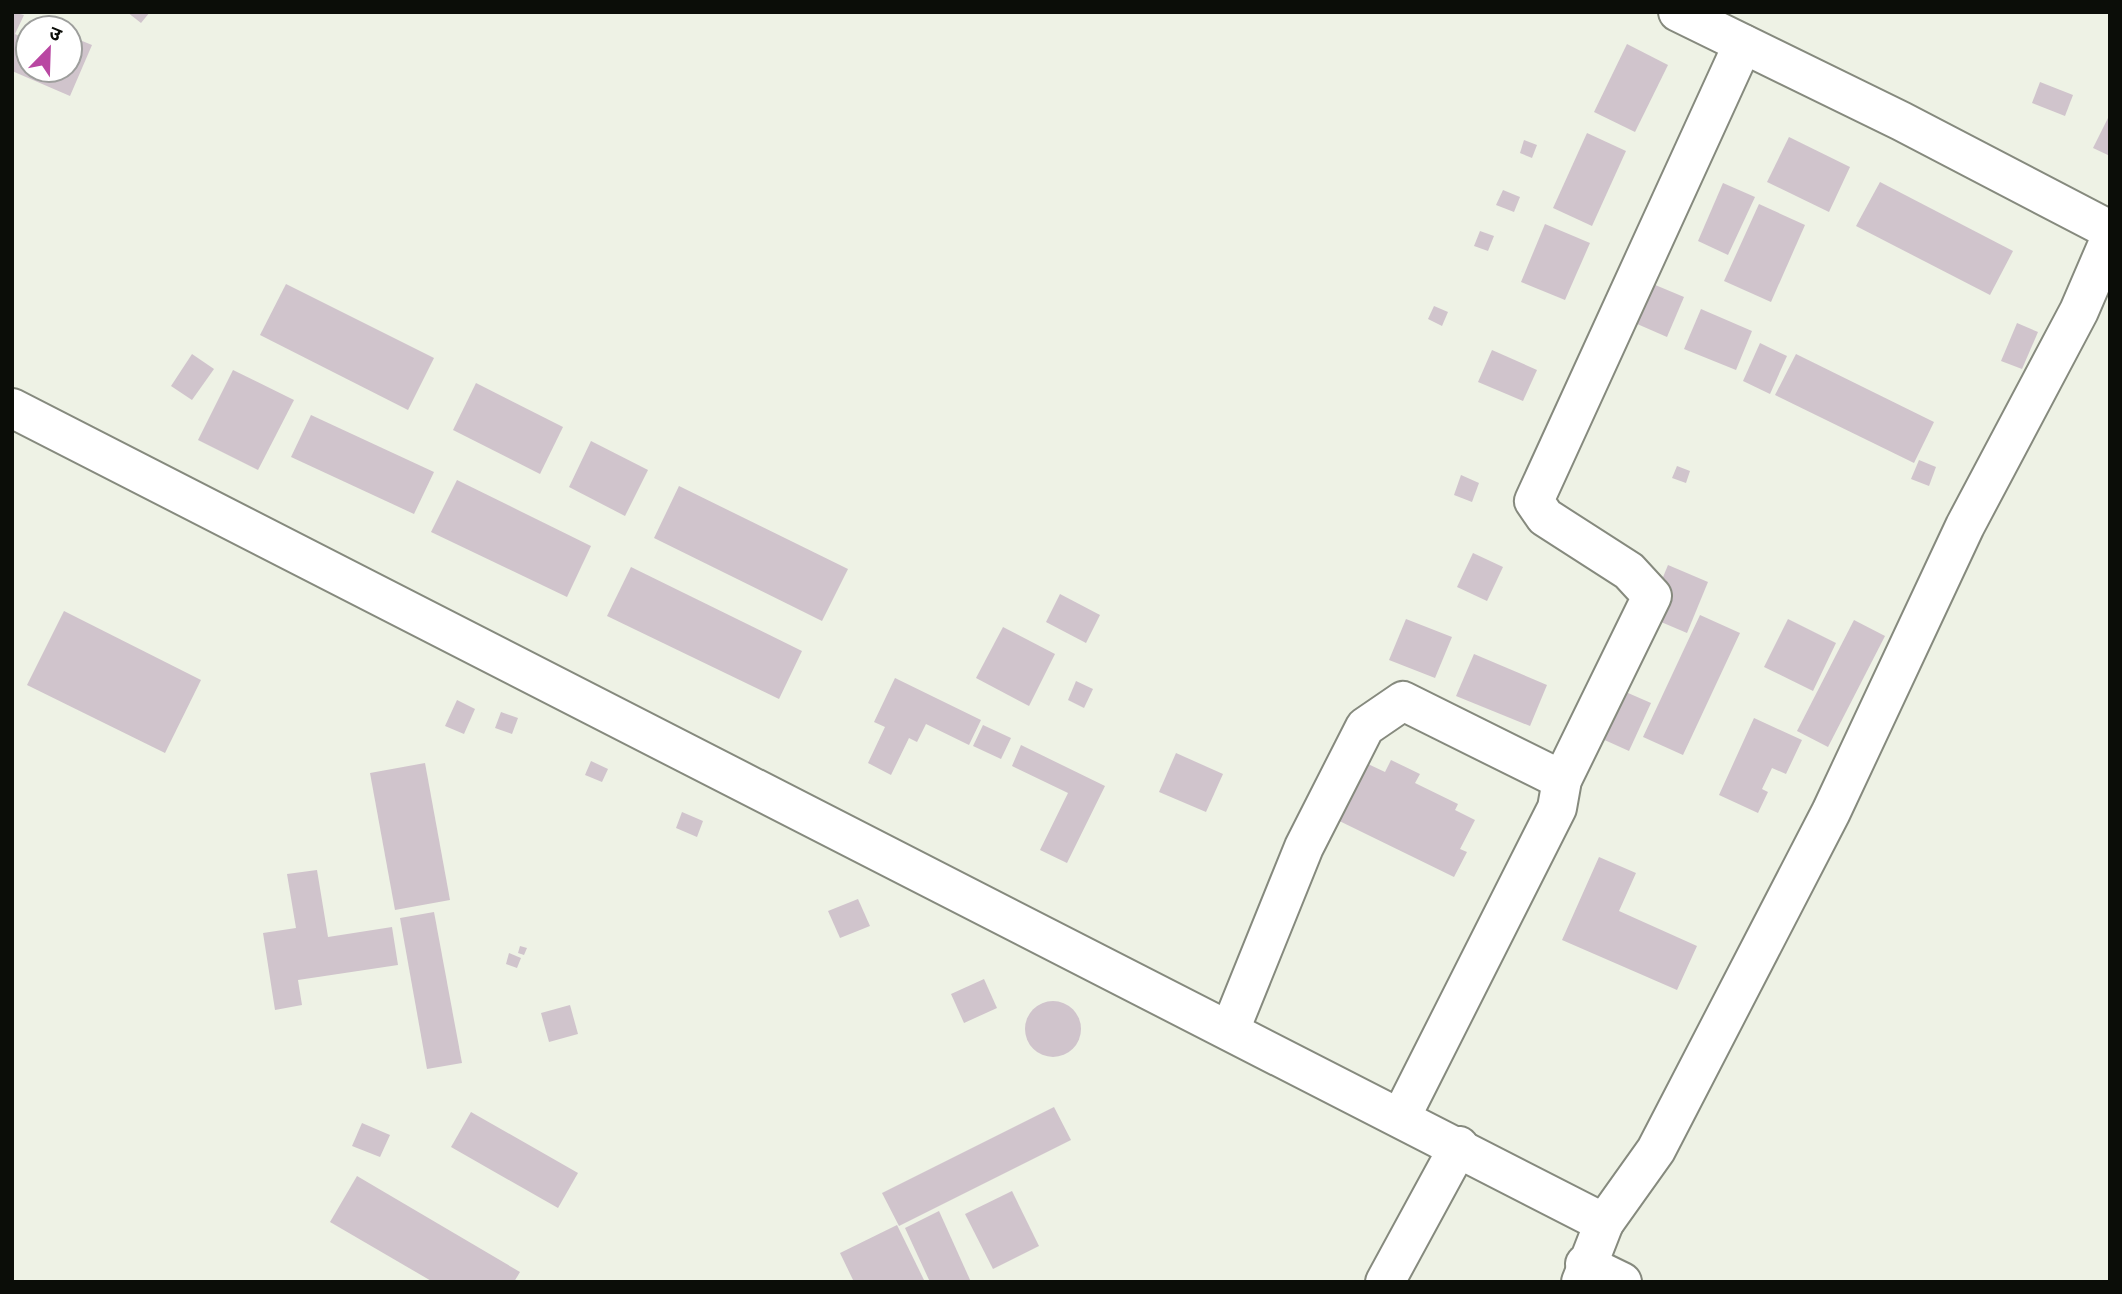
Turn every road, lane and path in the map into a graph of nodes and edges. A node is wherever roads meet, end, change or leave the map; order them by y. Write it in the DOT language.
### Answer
graph roads {
  1 [pos="1678,12"];
  2 [pos="1743,44"];
  3 [pos="2110,230"];
  4 [pos="2110,239"];
  5 [pos="12,408"];
  6 [pos="1562,780"];
  7 [pos="1230,1030"];
  8 [pos="1401,1117"];
  9 [pos="1459,1146"];
  10 [pos="1604,1223"];
  11 [pos="1583,1273"];
  12 [pos="1385,1282"];
  13 [pos="1622,1282"];
  1 -- 2 [label="street"];
  2 -- 3 [label="street"];
  2 -- 6 [label="street"];
  4 -- 10 [label="street"];
  5 -- 7 [label="street"];
  6 -- 7 [label="street"];
  6 -- 8 [label="street"];
  7 -- 8 [label="street"];
  8 -- 9 [label="street"];
  9 -- 10 [label="street"];
  9 -- 12 [label="street"];
  10 -- 11 [label="street"];
  11 -- 13 [label="street"];
}
